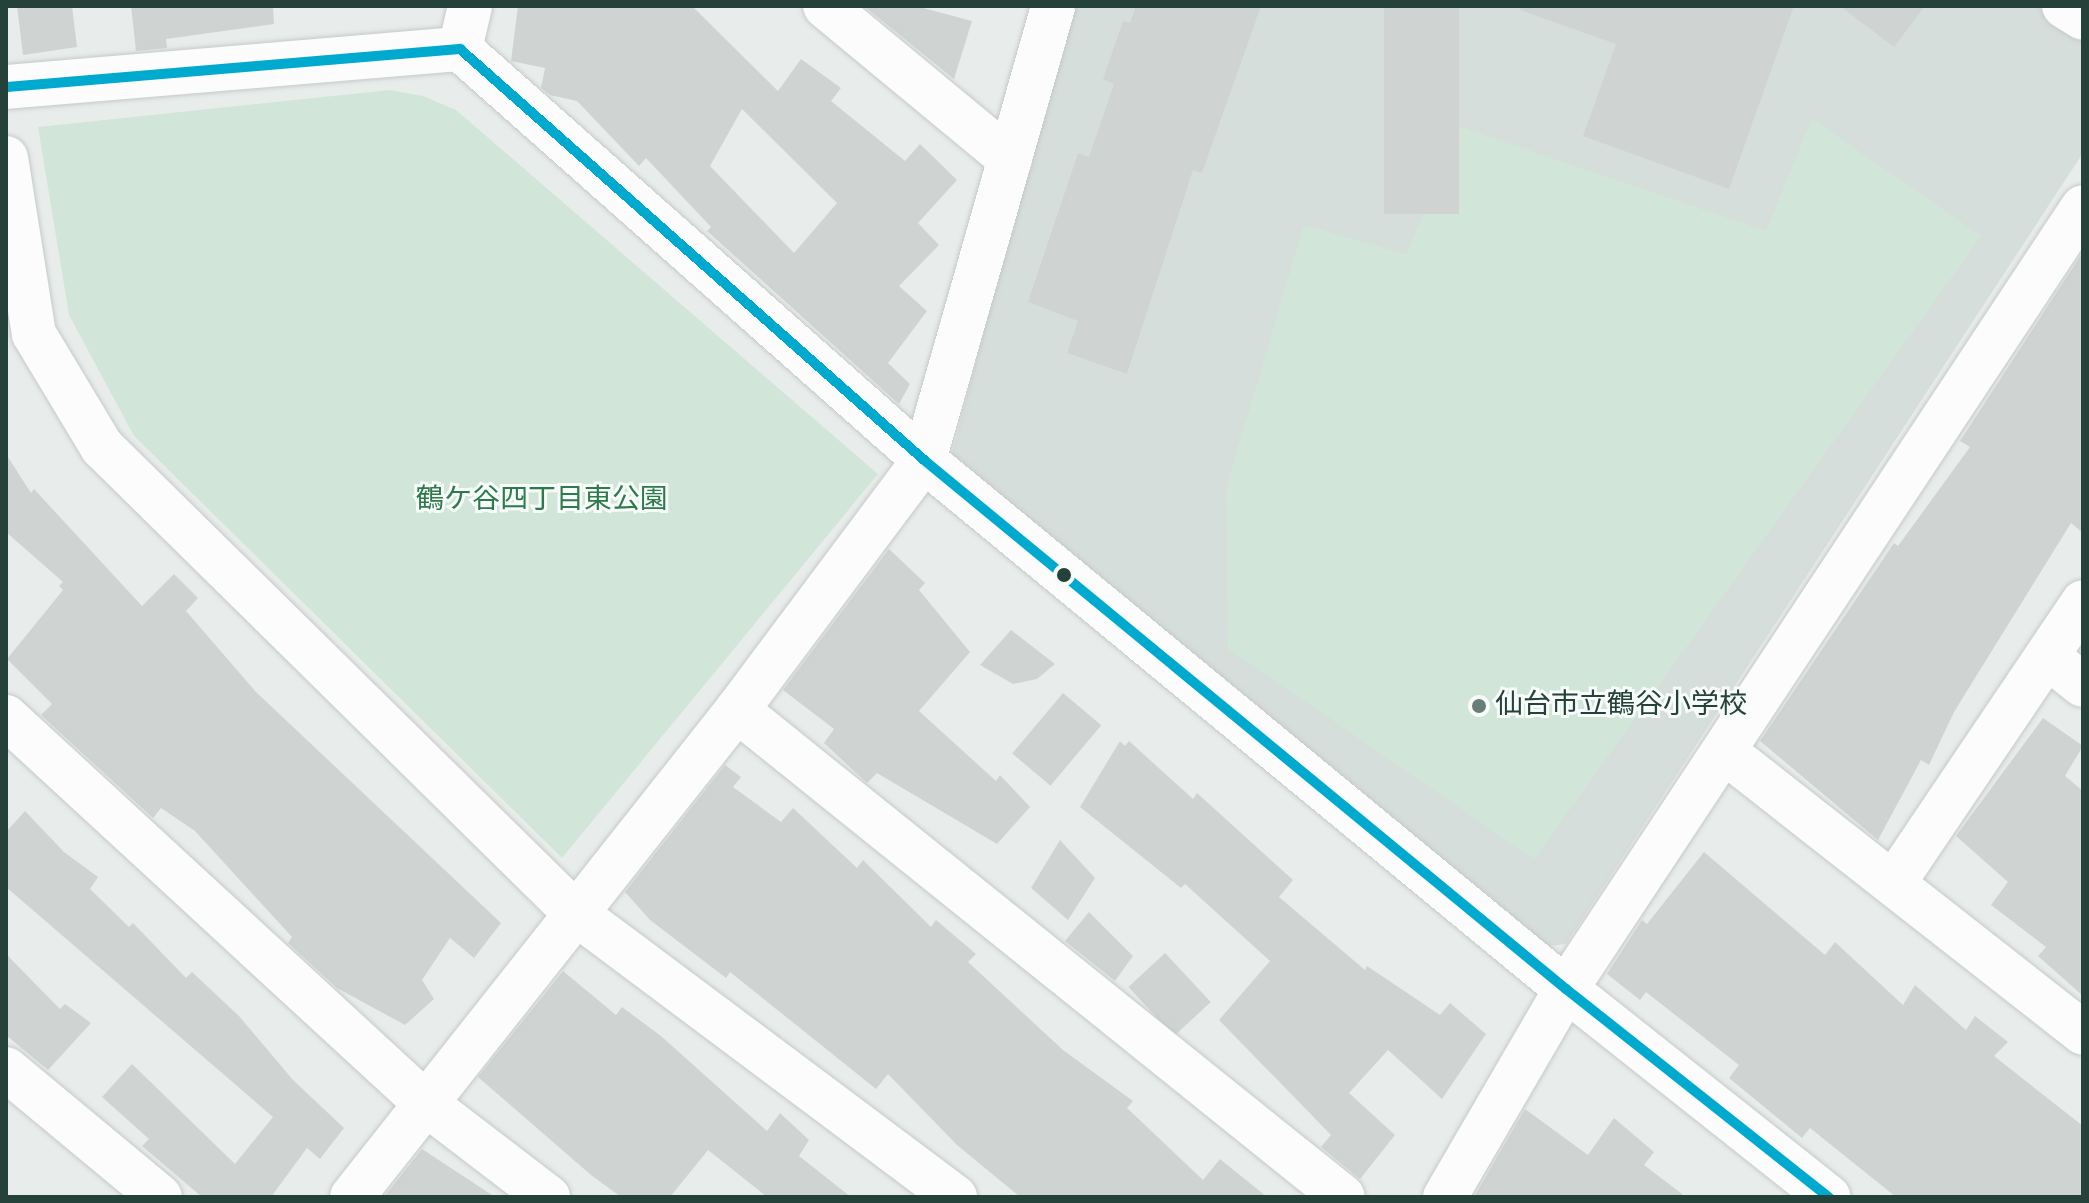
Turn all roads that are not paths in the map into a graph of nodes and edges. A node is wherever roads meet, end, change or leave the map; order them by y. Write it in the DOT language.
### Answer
graph roads {
  1 [pos="470,6"];
  2 [pos="825,6"];
  3 [pos="1053,6"];
  4 [pos="2064,6"];
  5 [pos="2083,18"];
  6 [pos="460,49"];
  7 [pos="6,87"];
  8 [pos="6,158"];
  9 [pos="1010,159"];
  10 [pos="2083,207"];
  11 [pos="18,314"];
  12 [pos="924,460"];
  13 [pos="2083,602"];
  14 [pos="2049,658"];
  15 [pos="2083,685"];
  16 [pos="737,710"];
  17 [pos="6,717"];
  18 [pos="1725,752"];
  19 [pos="1895,881"];
  20 [pos="574,912"];
  21 [pos="1566,989"];
  22 [pos="2083,1033"];
  23 [pos="6,1069"];
  24 [pos="425,1103"];
  25 [pos="160,1197"];
  26 [pos="352,1197"];
  27 [pos="548,1197"];
  28 [pos="955,1197"];
  29 [pos="1343,1197"];
  30 [pos="1445,1197"];
  31 [pos="1828,1197"];
  1 -- 6 [label="street"];
  2 -- 9 [label="street"];
  3 -- 9 [label="street"];
  4 -- 5 [label="street"];
  6 -- 7 [label="street"];
  6 -- 12 [label="street"];
  8 -- 11 [label="street"];
  9 -- 12 [label="street"];
  10 -- 18 [label="street"];
  11 -- 20 [label="street"];
  12 -- 16 [label="street"];
  12 -- 21 [label="street"];
  13 -- 14 [label="street"];
  14 -- 15 [label="street"];
  14 -- 19 [label="street"];
  16 -- 20 [label="street"];
  16 -- 29 [label="street"];
  17 -- 24 [label="street"];
  18 -- 19 [label="street"];
  18 -- 21 [label="street"];
  19 -- 22 [label="street"];
  20 -- 24 [label="street"];
  20 -- 28 [label="street"];
  21 -- 30 [label="street"];
  21 -- 31 [label="street"];
  23 -- 25 [label="street"];
  24 -- 26 [label="street"];
  24 -- 27 [label="street"];
}
